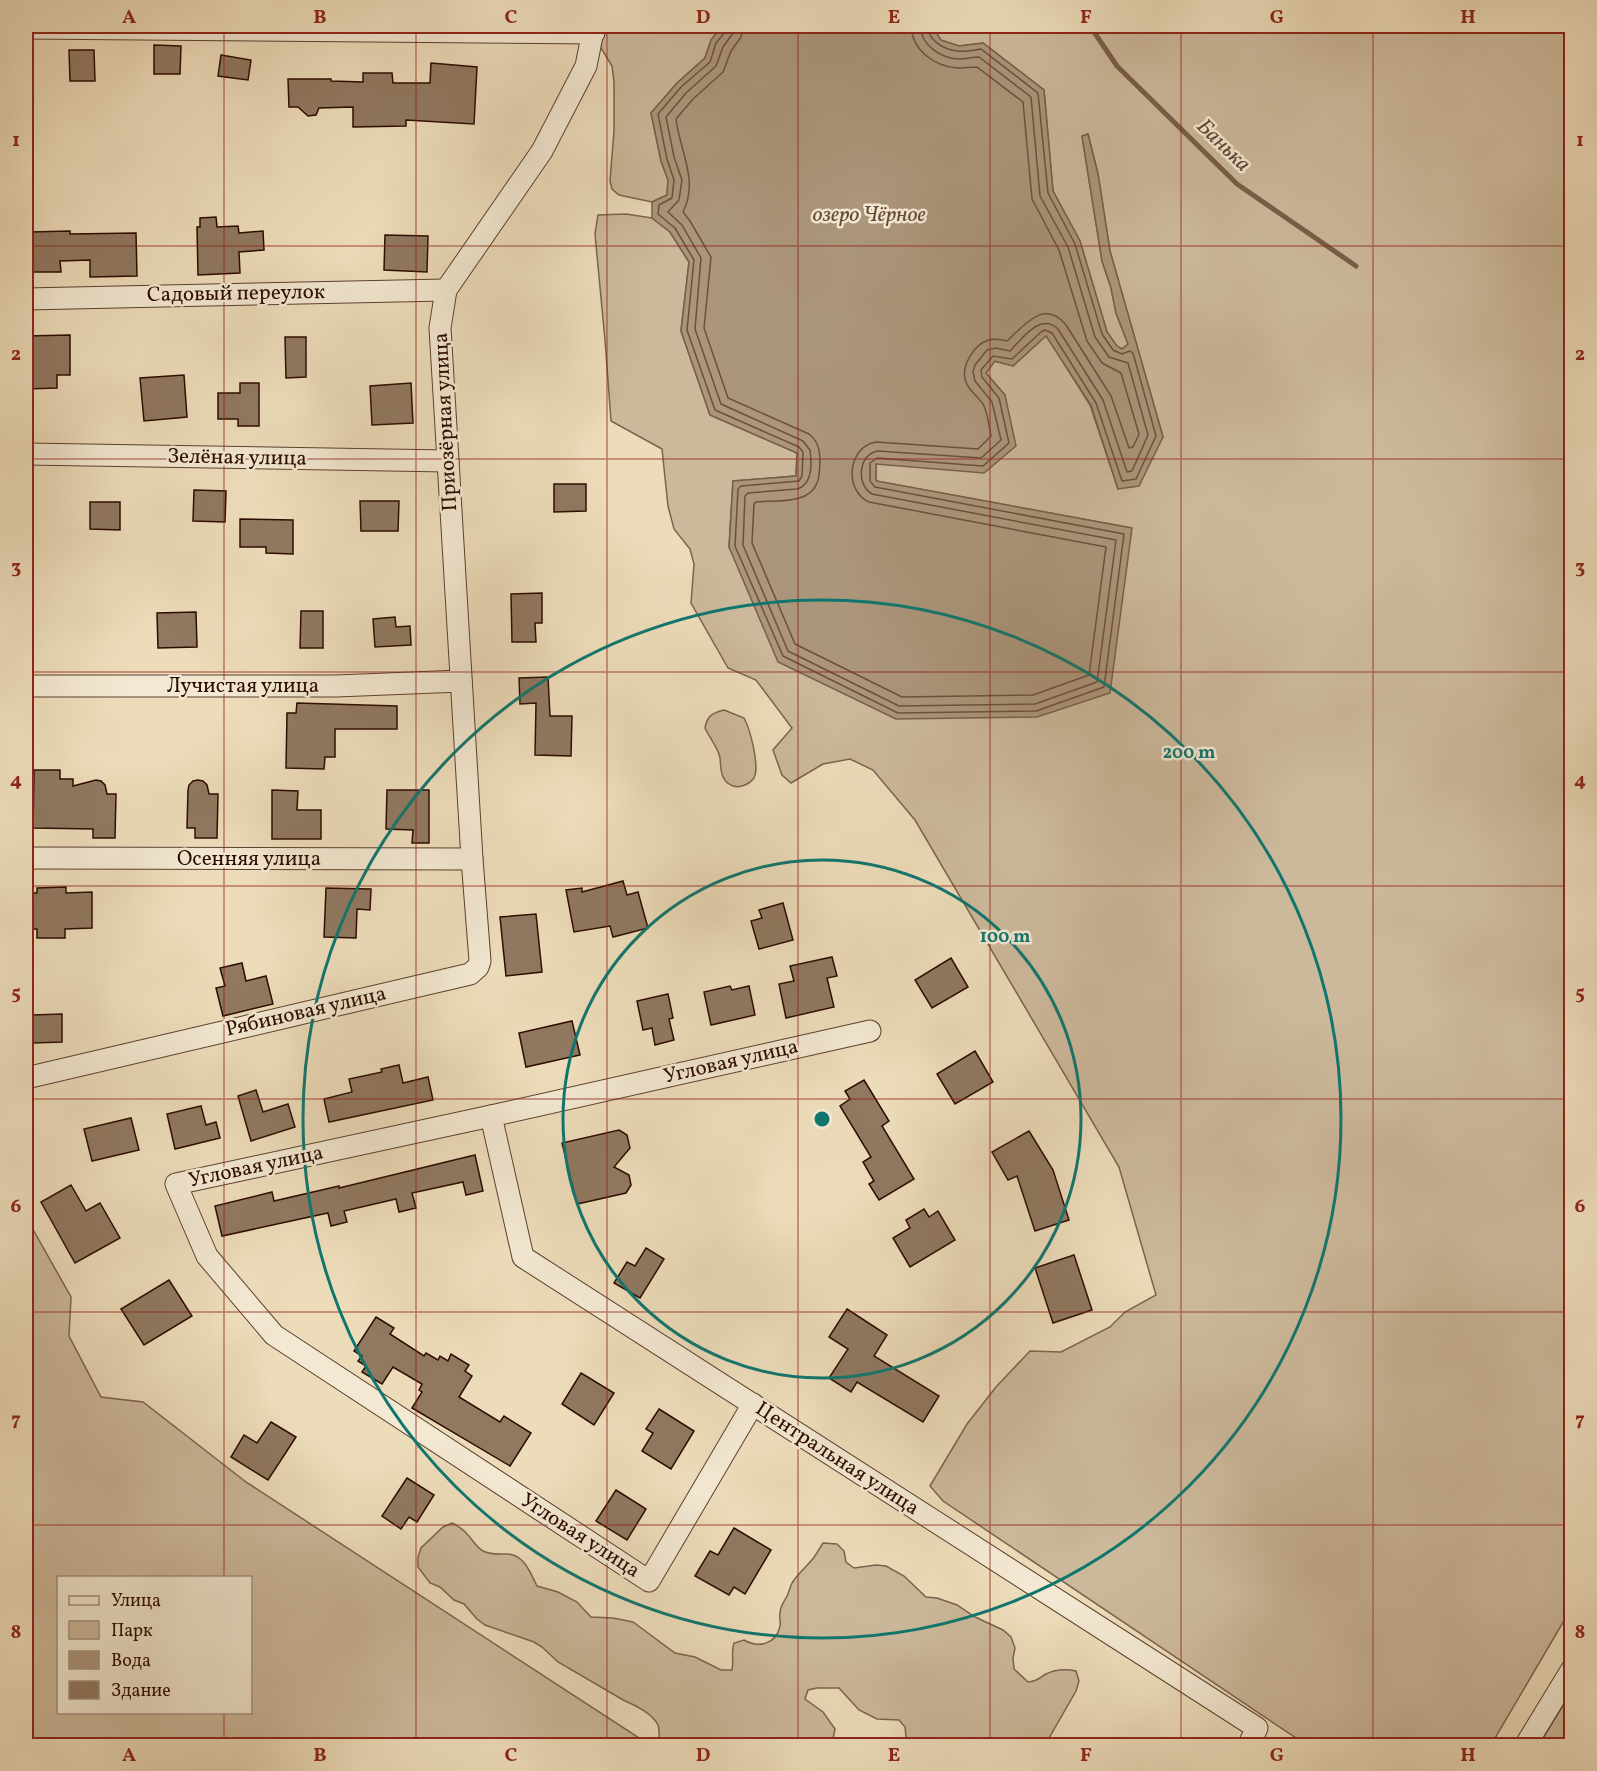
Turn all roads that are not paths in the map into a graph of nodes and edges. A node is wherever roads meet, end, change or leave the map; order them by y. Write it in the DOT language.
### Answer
graph roads {
  1 [pos="26,28"];
  2 [pos="594,29"];
  3 [pos="446,290"];
  4 [pos="26,299"];
  5 [pos="26,454"];
  6 [pos="448,461"];
  7 [pos="461,681"];
  8 [pos="26,686"];
  9 [pos="26,858"];
  10 [pos="472,859"];
  11 [pos="870,1031"];
  12 [pos="26,1078"];
  13 [pos="491,1116"];
  14 [pos="753,1404"];
  15 [pos="1572,1669"];
  16 [pos="1248,1746"];
  17 [pos="1525,1746"];
  1 -- 2 [label="street"];
  2 -- 3 [label="street, Приозёрная улица"];
  3 -- 4 [label="street, Садовый переулок"];
  3 -- 6 [label="street, Приозёрная улица"];
  5 -- 6 [label="street, Зелёная улица"];
  6 -- 7 [label="street, Приозёрная улица"];
  7 -- 8 [label="street, Лучистая улица"];
  7 -- 10 [label="street, Приозёрная улица"];
  9 -- 10 [label="street, Осенняя улица"];
  10 -- 12 [label="street, Рябиновая улица"];
  11 -- 13 [label="street, Угловая улица"];
  13 -- 14 [label="street, Центральная улица"];
  13 -- 14 [label="street, Угловая улица"];
  14 -- 16 [label="street, Центральная улица"];
  15 -- 17 [label="street"];
}
